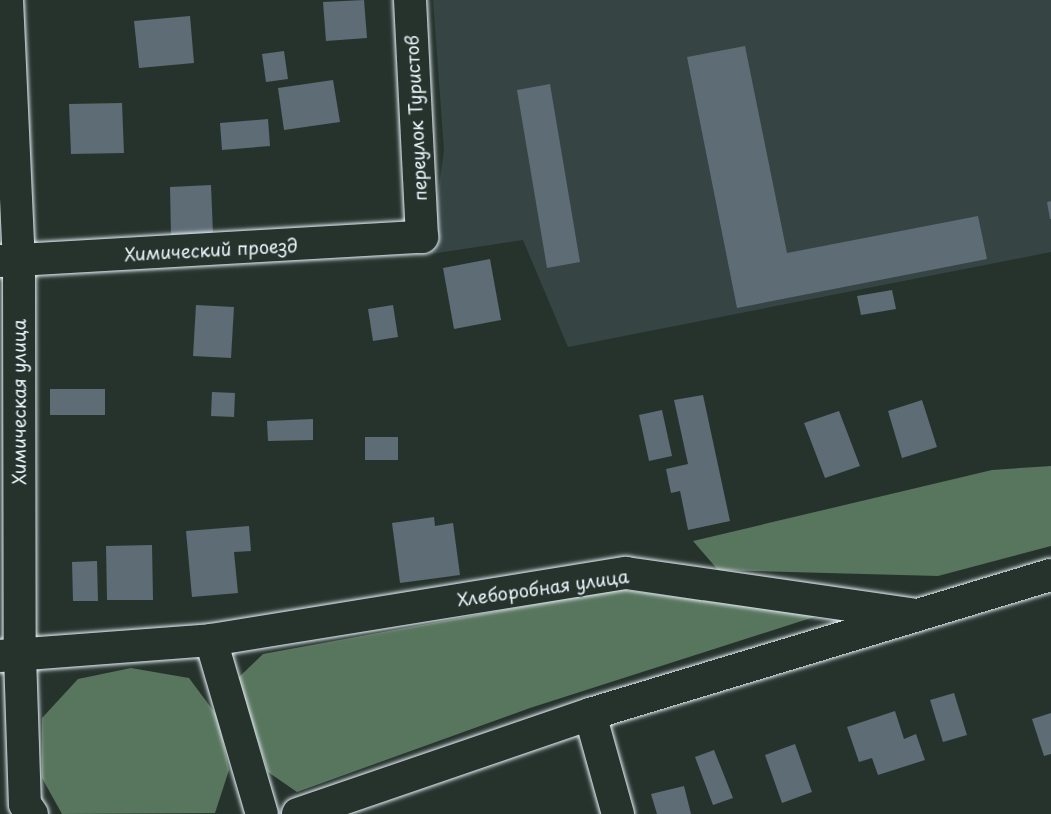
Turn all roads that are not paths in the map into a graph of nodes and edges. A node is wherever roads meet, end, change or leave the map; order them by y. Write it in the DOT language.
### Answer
graph roads {
  1 [pos="7,0"];
  2 [pos="410,0"];
  3 [pos="422,237"];
  4 [pos="10,261"];
  5 [pos="1051,575"];
  6 [pos="912,614"];
  7 [pos="211,640"];
  8 [pos="10,656"];
  9 [pos="590,714"];
  10 [pos="0,781"];
  11 [pos="29,809"];
  12 [pos="262,814"];
  13 [pos="298,814"];
  14 [pos="618,814"];
  1 -- 4 [label="street, Химическая улица"];
  2 -- 3 [label="street, переулок Туристов"];
  3 -- 4 [label="street, Химический проезд"];
  4 -- 8 [label="street, Химическая улица"];
  5 -- 6 [label="street, Хлеборобная улица"];
  6 -- 7 [label="street, Хлеборобная улица"];
  6 -- 9 [label="street, Хлеборобная улица"];
  7 -- 8 [label="street, Хлеборобная улица"];
  7 -- 12 [label="street"];
  8 -- 11 [label="street, Химическая улица"];
  9 -- 13 [label="street, Хлеборобная улица"];
  9 -- 14 [label="street"];
  10 -- 11 [label="street, Химическая улица"];
}
